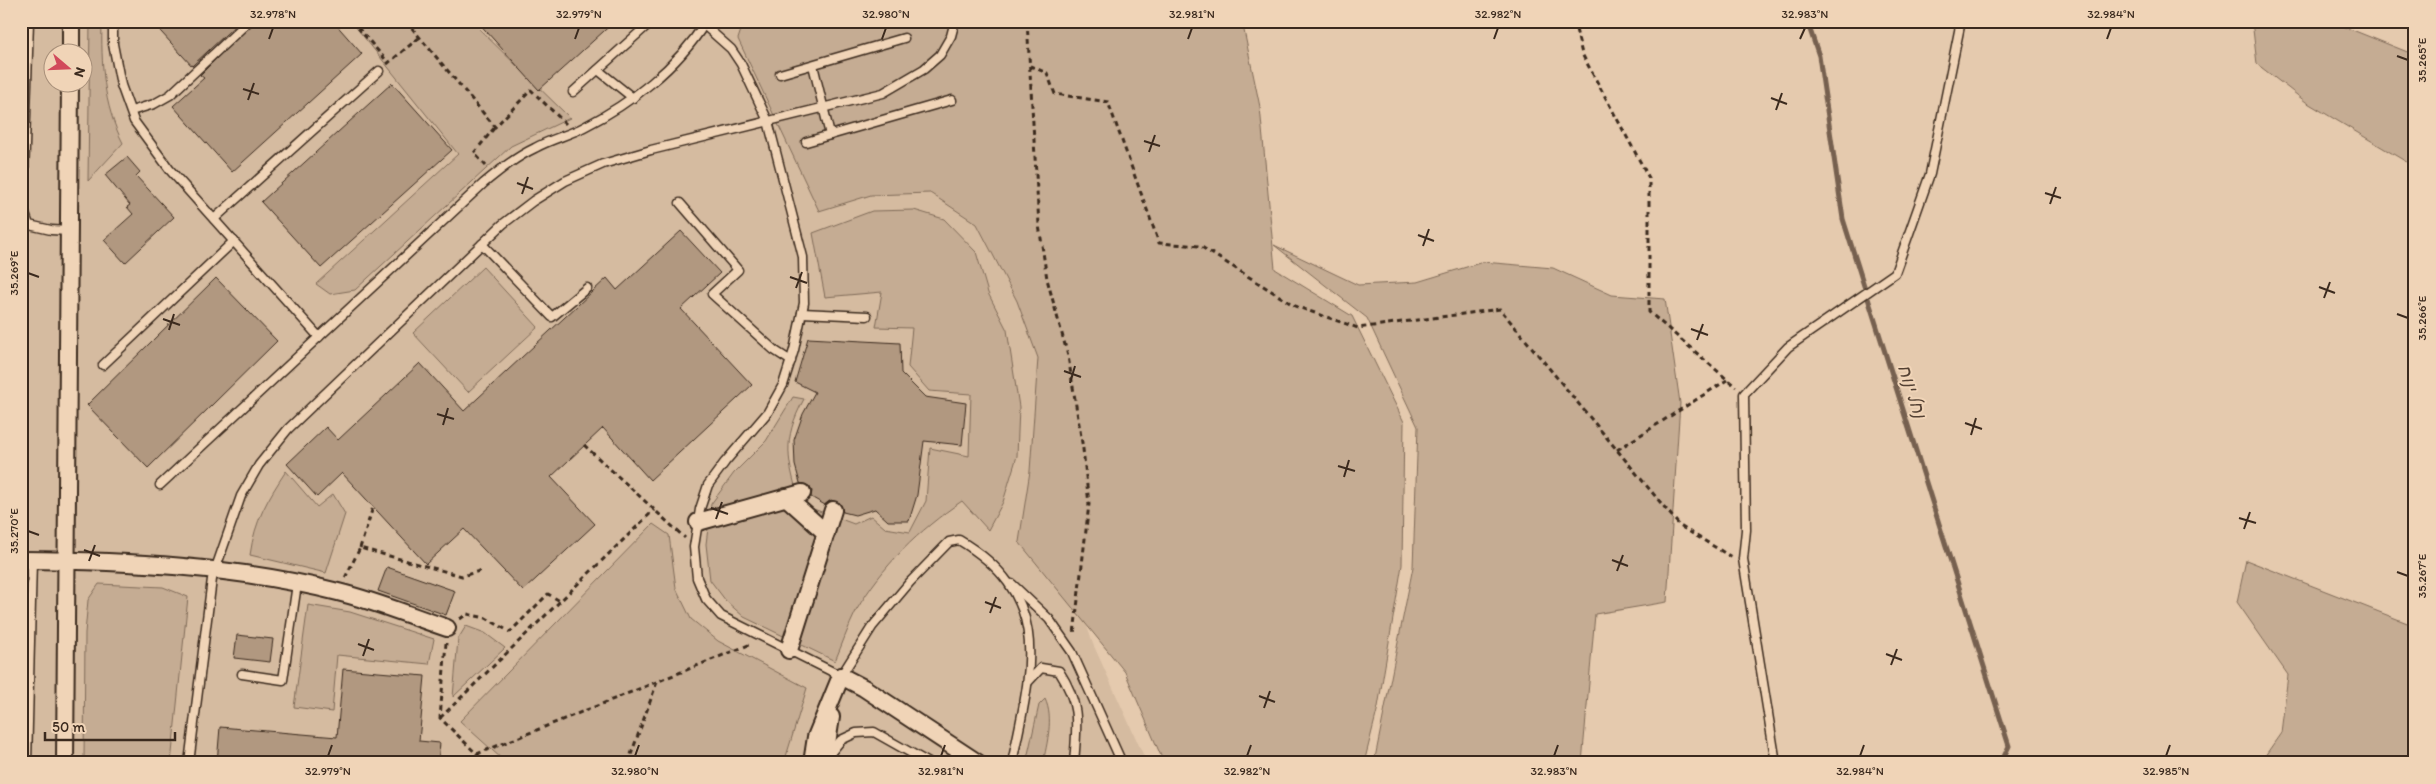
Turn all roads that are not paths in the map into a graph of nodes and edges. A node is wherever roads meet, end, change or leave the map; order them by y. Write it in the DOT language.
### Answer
graph roads {
  1 [pos="29,21"];
  2 [pos="71,21"];
  3 [pos="113,21"];
  4 [pos="249,21"];
  5 [pos="652,21"];
  6 [pos="955,21"];
  7 [pos="1960,21"];
  8 [pos="705,23"];
  9 [pos="904,38"];
  10 [pos="71,42"];
  11 [pos="813,65"];
  12 [pos="598,70"];
  13 [pos="379,72"];
  14 [pos="780,74"];
  15 [pos="70,92"];
  16 [pos="573,92"];
  17 [pos="633,98"];
  18 [pos="952,100"];
  19 [pos="823,107"];
  20 [pos="131,111"];
  21 [pos="768,121"];
  22 [pos="830,135"];
  23 [pos="806,142"];
  24 [pos="680,203"];
  25 [pos="214,219"];
  26 [pos="69,231"];
  27 [pos="234,241"];
  28 [pos="482,244"];
  29 [pos="587,288"];
  30 [pos="802,312"];
  31 [pos="867,316"];
  32 [pos="319,337"];
  33 [pos="791,361"];
  34 [pos="103,365"];
  35 [pos="160,485"];
  36 [pos="802,492"];
  37 [pos="786,497"];
  38 [pos="834,510"];
  39 [pos="698,522"];
  40 [pos="826,533"];
  41 [pos="27,560"];
  42 [pos="66,561"];
  43 [pos="216,569"];
  44 [pos="1007,578"];
  45 [pos="297,584"];
  46 [pos="447,628"];
  47 [pos="789,650"];
  48 [pos="242,674"];
  49 [pos="841,676"];
  50 [pos="1028,682"];
  51 [pos="820,762"];
  52 [pos="28,763"];
  53 [pos="65,763"];
  54 [pos="190,763"];
  55 [pos="929,763"];
  56 [pos="978,763"];
  57 [pos="1012,763"];
  58 [pos="1074,763"];
  59 [pos="1122,763"];
  60 [pos="1776,763"];
  1 -- 26 [label="lane"];
  2 -- 10 [label="street"];
  3 -- 20 [label="lane"];
  4 -- 20 [label="lane"];
  5 -- 12 [label="lane"];
  6 -- 19 [label="lane"];
  7 -- 60 [label="lane"];
  8 -- 17 [label="lane"];
  8 -- 21 [label="lane"];
  9 -- 11 [label="lane"];
  11 -- 14 [label="lane"];
  11 -- 19 [label="lane"];
  12 -- 16 [label="lane"];
  12 -- 17 [label="lane"];
  13 -- 25 [label="lane"];
  15 -- 26 [label="street"];
  17 -- 32 [label="lane"];
  18 -- 22 [label="lane"];
  19 -- 21 [label="lane"];
  19 -- 22 [label="lane"];
  20 -- 25 [label="lane"];
  21 -- 28 [label="lane"];
  21 -- 30 [label="lane"];
  22 -- 23 [label="lane"];
  24 -- 33 [label="lane"];
  25 -- 27 [label="lane"];
  26 -- 42 [label="street"];
  27 -- 32 [label="lane"];
  27 -- 34 [label="lane"];
  28 -- 29 [label="lane"];
  28 -- 43 [label="lane"];
  30 -- 31 [label="lane"];
  30 -- 33 [label="lane"];
  32 -- 35 [label="lane"];
  33 -- 39 [label="lane"];
  36 -- 37 [label="street"];
  37 -- 39 [label="street"];
  37 -- 40 [label="street"];
  38 -- 40 [label="street"];
  39 -- 47 [label="lane"];
  40 -- 47 [label="street"];
  41 -- 42 [label="street"];
  41 -- 52 [label="lane"];
  42 -- 43 [label="street"];
  42 -- 53 [label="street"];
  43 -- 45 [label="street"];
  43 -- 54 [label="lane"];
  44 -- 49 [label="lane"];
  44 -- 50 [label="lane"];
  44 -- 59 [label="lane"];
  45 -- 46 [label="street"];
  45 -- 48 [label="lane"];
  47 -- 49 [label="lane"];
  49 -- 51 [label="street"];
  49 -- 56 [label="street"];
  50 -- 57 [label="lane"];
  50 -- 58 [label="lane"];
  51 -- 55 [label="lane"];
}
